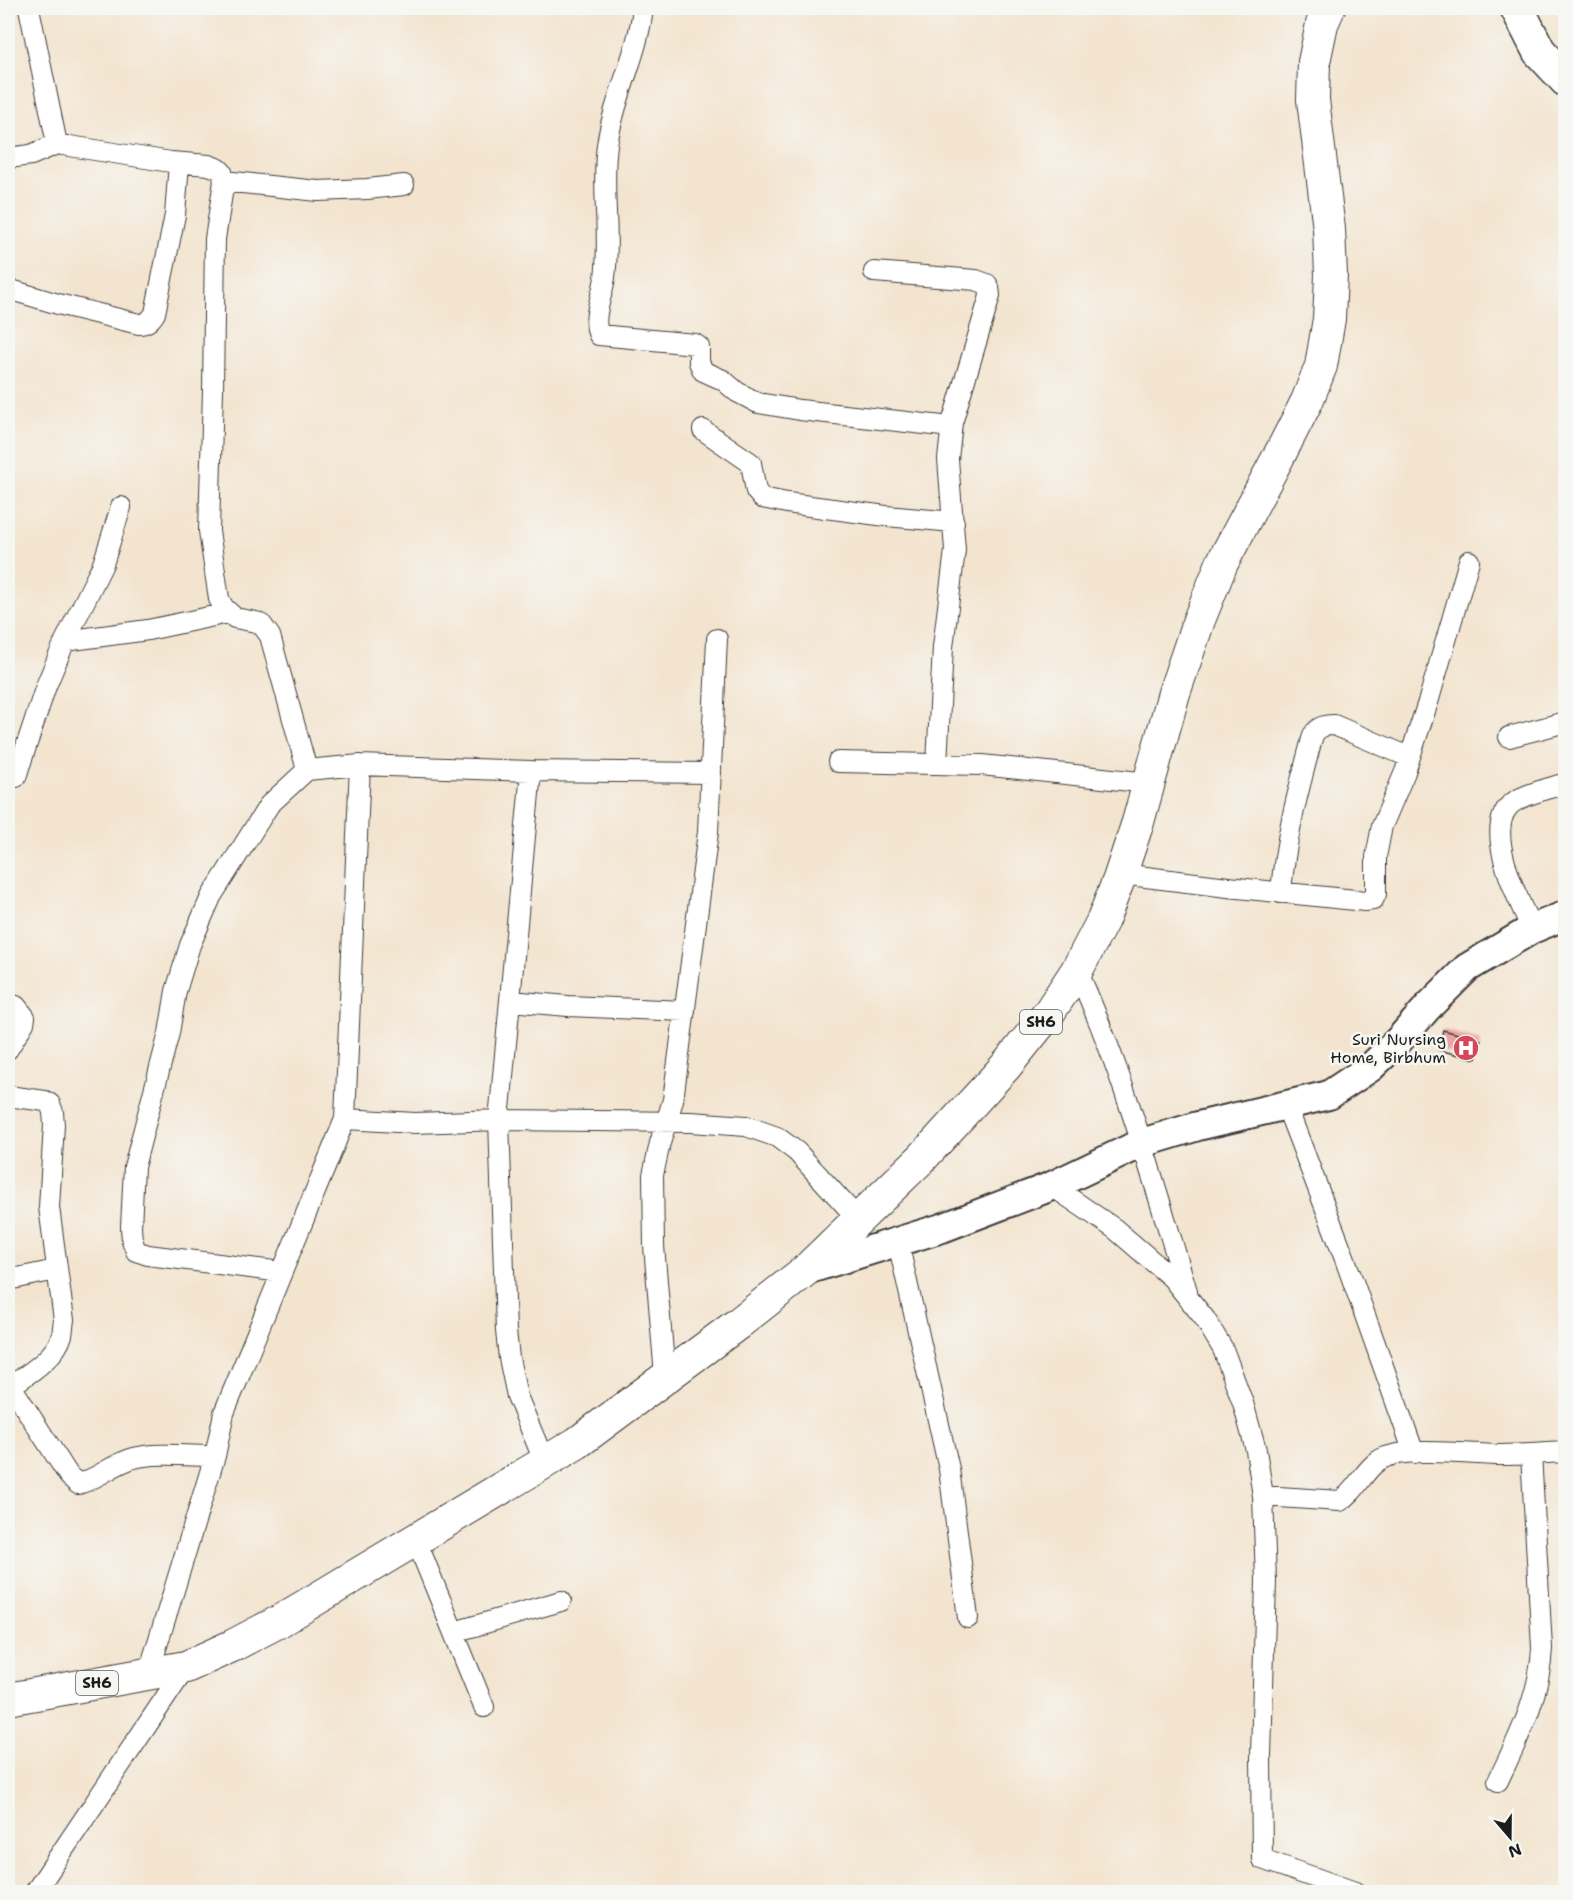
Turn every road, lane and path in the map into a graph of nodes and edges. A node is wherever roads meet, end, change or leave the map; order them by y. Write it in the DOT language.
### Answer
graph roads {
  1 [pos="29,8"];
  2 [pos="643,8"];
  3 [pos="1329,8"];
  4 [pos="1517,8"];
  5 [pos="1540,8"];
  6 [pos="1566,62"];
  7 [pos="1566,80"];
  8 [pos="57,144"];
  9 [pos="8,158"];
  10 [pos="178,162"];
  11 [pos="224,181"];
  12 [pos="404,185"];
  13 [pos="874,272"];
  14 [pos="8,289"];
  15 [pos="951,427"];
  16 [pos="703,430"];
  17 [pos="121,507"];
  18 [pos="954,522"];
  19 [pos="1469,561"];
  20 [pos="228,614"];
  21 [pos="717,639"];
  22 [pos="65,641"];
  23 [pos="1566,722"];
  24 [pos="1509,737"];
  25 [pos="1410,757"];
  26 [pos="838,762"];
  27 [pos="937,764"];
  28 [pos="360,765"];
  29 [pos="307,770"];
  30 [pos="531,771"];
  31 [pos="711,773"];
  32 [pos="16,777"];
  33 [pos="1149,783"];
  34 [pos="1566,783"];
  35 [pos="1121,874"];
  36 [pos="1281,892"];
  37 [pos="1566,915"];
  38 [pos="1532,929"];
  39 [pos="1077,970"];
  40 [pos="510,1001"];
  41 [pos="8,1003"];
  42 [pos="685,1011"];
  43 [pos="8,1049"];
  44 [pos="8,1096"];
  45 [pos="1286,1105"];
  46 [pos="345,1119"];
  47 [pos="499,1120"];
  48 [pos="667,1122"];
  49 [pos="1142,1143"];
  50 [pos="1052,1186"];
  51 [pos="858,1219"];
  52 [pos="898,1242"];
  53 [pos="56,1270"];
  54 [pos="806,1270"];
  55 [pos="282,1272"];
  56 [pos="8,1280"];
  57 [pos="1189,1297"];
  58 [pos="665,1376"];
  59 [pos="9,1387"];
  60 [pos="1566,1452"];
  61 [pos="1414,1453"];
  62 [pos="1532,1454"];
  63 [pos="214,1456"];
  64 [pos="545,1463"];
  65 [pos="1263,1496"];
  66 [pos="416,1540"];
  67 [pos="561,1601"];
  68 [pos="968,1618"];
  69 [pos="454,1632"];
  70 [pos="186,1667"];
  71 [pos="148,1675"];
  72 [pos="8,1699"];
  73 [pos="484,1707"];
  74 [pos="1498,1781"];
  75 [pos="35,1893"];
  76 [pos="1355,1893"];
  1 -- 8 [label="street"];
  2 -- 15 [label="street"];
  3 -- 33 [label="main road, SH6"];
  4 -- 7 [label="highway"];
  5 -- 6 [label="highway"];
  8 -- 9 [label="street"];
  8 -- 10 [label="street"];
  10 -- 11 [label="street"];
  10 -- 14 [label="street"];
  11 -- 12 [label="street"];
  11 -- 20 [label="street"];
  13 -- 15 [label="street"];
  15 -- 18 [label="street"];
  16 -- 18 [label="street"];
  17 -- 22 [label="street"];
  18 -- 27 [label="street"];
  19 -- 25 [label="street"];
  20 -- 22 [label="street"];
  20 -- 29 [label="street"];
  21 -- 31 [label="street"];
  22 -- 32 [label="street"];
  23 -- 24 [label="street"];
  25 -- 36 [label="street"];
  25 -- 36 [label="street"];
  26 -- 27 [label="street"];
  27 -- 33 [label="street"];
  28 -- 29 [label="street"];
  28 -- 30 [label="street"];
  28 -- 46 [label="street"];
  29 -- 55 [label="street"];
  30 -- 31 [label="street"];
  30 -- 40 [label="street"];
  31 -- 42 [label="street"];
  33 -- 35 [label="main road, SH6"];
  34 -- 38 [label="street"];
  35 -- 36 [label="street"];
  35 -- 39 [label="main road, SH6"];
  37 -- 38 [label="main road"];
  38 -- 45 [label="main road"];
  39 -- 49 [label="street"];
  39 -- 51 [label="main road, SH6"];
  40 -- 42 [label="street"];
  40 -- 47 [label="street"];
  41 -- 43 [label="street"];
  42 -- 48 [label="street"];
  44 -- 53 [label="street"];
  45 -- 49 [label="main road"];
  45 -- 61 [label="street"];
  46 -- 47 [label="street"];
  46 -- 55 [label="street"];
  47 -- 48 [label="street"];
  47 -- 64 [label="street"];
  48 -- 51 [label="street"];
  48 -- 58 [label="street"];
  49 -- 50 [label="main road"];
  49 -- 57 [label="street"];
  50 -- 52 [label="main road"];
  50 -- 57 [label="street"];
  51 -- 54 [label="main road, SH6"];
  52 -- 54 [label="main road"];
  52 -- 68 [label="street"];
  53 -- 56 [label="street"];
  53 -- 59 [label="street"];
  54 -- 58 [label="main road, SH6"];
  55 -- 63 [label="street"];
  57 -- 65 [label="street"];
  58 -- 64 [label="main road, SH6"];
  59 -- 63 [label="street"];
  60 -- 62 [label="street"];
  61 -- 62 [label="street"];
  61 -- 65 [label="street"];
  62 -- 74 [label="street"];
  63 -- 71 [label="street"];
  64 -- 66 [label="main road, SH6"];
  65 -- 76 [label="street"];
  66 -- 69 [label="street"];
  66 -- 70 [label="main road, SH6"];
  67 -- 69 [label="street"];
  69 -- 73 [label="street"];
  70 -- 71 [label="main road, SH6"];
  70 -- 75 [label="street"];
  71 -- 72 [label="main road, SH6"];
}
